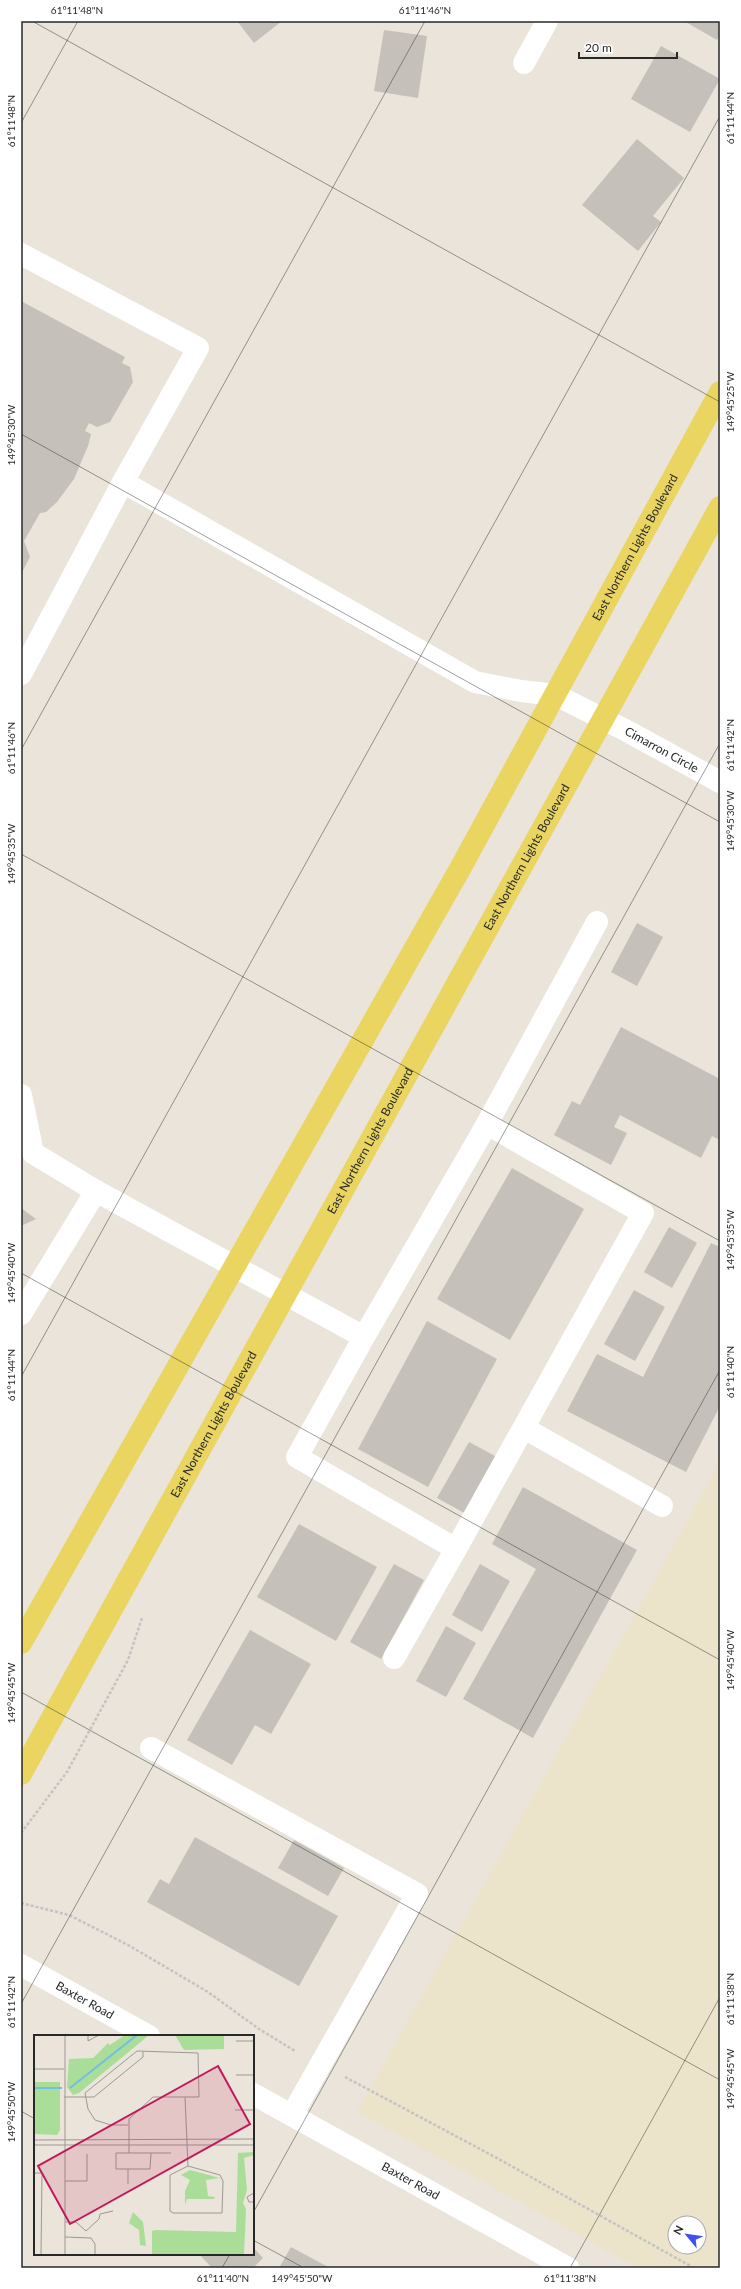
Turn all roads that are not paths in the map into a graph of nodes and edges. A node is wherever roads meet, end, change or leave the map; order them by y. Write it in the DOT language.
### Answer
graph roads {
  1 [pos="547,21"];
  2 [pos="524,63"];
  3 [pos="21,254"];
  4 [pos="720,392"];
  5 [pos="123,482"];
  6 [pos="720,507"];
  7 [pos="21,674"];
  8 [pos="556,695"];
  9 [pos="604,718"];
  10 [pos="720,782"];
  11 [pos="597,922"];
  12 [pos="21,1095"];
  13 [pos="487,1124"];
  14 [pos="96,1191"];
  15 [pos="234,1267"];
  16 [pos="285,1295"];
  17 [pos="21,1314"];
  18 [pos="364,1337"];
  19 [pos="524,1428"];
  20 [pos="662,1506"];
  21 [pos="456,1549"];
  22 [pos="21,1644"];
  23 [pos="394,1658"];
  24 [pos="151,1748"];
  25 [pos="21,1774"];
  26 [pos="21,1965"];
  27 [pos="147,2035"];
  28 [pos="254,2095"];
  29 [pos="292,2115"];
  30 [pos="568,2268"];
  1 -- 2 [label="street"];
  3 -- 5 [label="street"];
  4 -- 8 [label="main road, East Northern Lights Boulevard"];
  5 -- 7 [label="street"];
  5 -- 8 [label="street, Cimarron Circle"];
  6 -- 9 [label="main road, East Northern Lights Boulevard"];
  8 -- 9 [label="street, Cimarron Circle"];
  8 -- 15 [label="main road, East Northern Lights Boulevard"];
  9 -- 10 [label="street, Cimarron Circle"];
  9 -- 16 [label="main road, East Northern Lights Boulevard"];
  11 -- 13 [label="street"];
  12 -- 14 [label="street"];
  13 -- 18 [label="street"];
  13 -- 19 [label="street"];
  14 -- 15 [label="street"];
  14 -- 17 [label="street"];
  15 -- 16 [label="street"];
  15 -- 22 [label="main road, East Northern Lights Boulevard"];
  16 -- 18 [label="street"];
  16 -- 25 [label="main road, East Northern Lights Boulevard"];
  18 -- 21 [label="street"];
  19 -- 20 [label="street"];
  19 -- 21 [label="street"];
  21 -- 23 [label="street"];
  24 -- 29 [label="street"];
  26 -- 27 [label="street, Baxter Road"];
  28 -- 29 [label="street, Baxter Road"];
  29 -- 30 [label="street, Baxter Road"];
}
